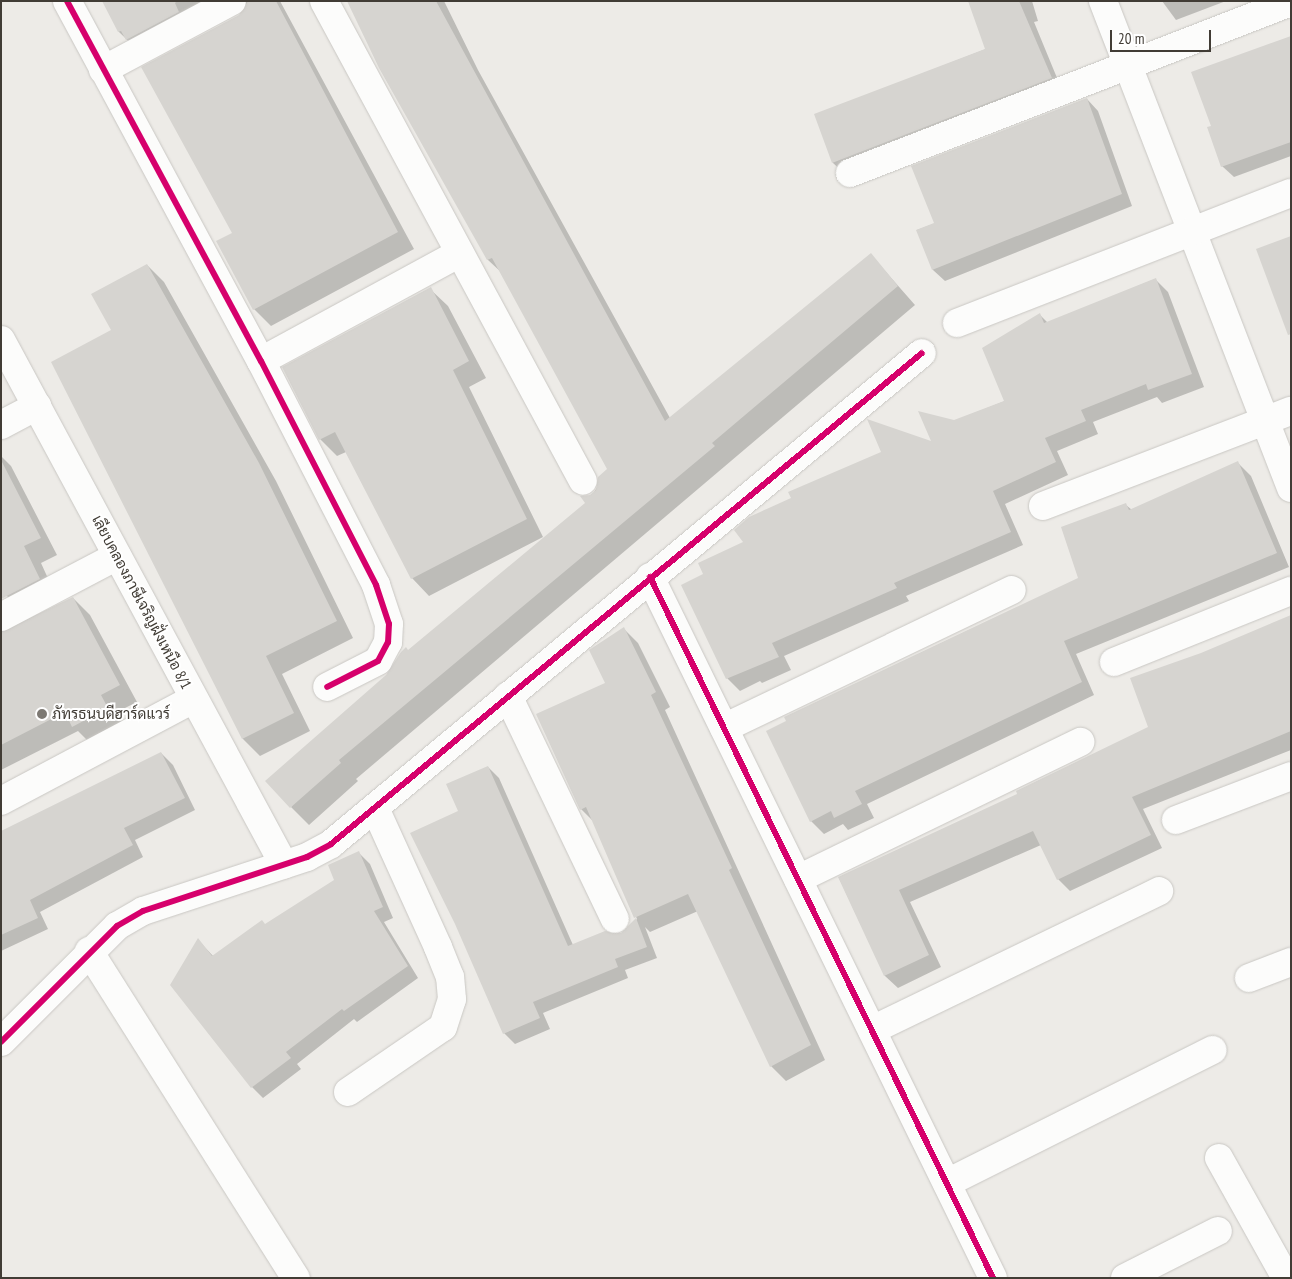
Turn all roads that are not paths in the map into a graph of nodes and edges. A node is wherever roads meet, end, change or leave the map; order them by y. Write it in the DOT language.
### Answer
graph roads {
  1 [pos="66,1"];
  2 [pos="232,1"];
  3 [pos="324,1"];
  4 [pos="1104,1"];
  5 [pos="1291,2"];
  6 [pos="1127,63"];
  7 [pos="103,70"];
  8 [pos="850,173"];
  9 [pos="1291,193"];
  10 [pos="1192,231"];
  11 [pos="460,253"];
  12 [pos="957,323"];
  13 [pos="1,340"];
  14 [pos="922,353"];
  15 [pos="260,361"];
  16 [pos="37,406"];
  17 [pos="1291,411"];
  18 [pos="1265,421"];
  19 [pos="1,425"];
  20 [pos="583,481"];
  21 [pos="1291,488"];
  22 [pos="1043,506"];
  23 [pos="117,556"];
  24 [pos="650,577"];
  25 [pos="1012,590"];
  26 [pos="1291,591"];
  27 [pos="1,617"];
  28 [pos="1114,662"];
  29 [pos="327,687"];
  30 [pos="508,696"];
  31 [pos="194,699"];
  32 [pos="724,728"];
  33 [pos="1080,742"];
  34 [pos="1291,776"];
  35 [pos="1,801"];
  36 [pos="374,808"];
  37 [pos="1176,820"];
  38 [pos="284,865"];
  39 [pos="798,879"];
  40 [pos="1159,891"];
  41 [pos="615,919"];
  42 [pos="89,951"];
  43 [pos="1291,962"];
  44 [pos="1249,978"];
  45 [pos="872,1030"];
  46 [pos="1,1042"];
  47 [pos="1213,1050"];
  48 [pos="348,1092"];
  49 [pos="1219,1158"];
  50 [pos="947,1183"];
  51 [pos="1218,1232"];
  52 [pos="296,1278"];
  53 [pos="993,1278"];
  54 [pos="1125,1278"];
  55 [pos="1286,1278"];
  1 -- 7 [label="street"];
  2 -- 7 [label="street"];
  3 -- 11 [label="street"];
  4 -- 6 [label="street"];
  5 -- 6 [label="street"];
  6 -- 8 [label="street"];
  6 -- 10 [label="street"];
  7 -- 15 [label="street"];
  9 -- 10 [label="street"];
  10 -- 12 [label="street"];
  10 -- 18 [label="street"];
  11 -- 15 [label="street"];
  11 -- 20 [label="street"];
  13 -- 16 [label="street, เลียบคลองภาษีเจริญฝั่งเหนือ 8/1"];
  14 -- 24 [label="street"];
  15 -- 29 [label="street"];
  16 -- 19 [label="street"];
  16 -- 23 [label="street, เลียบคลองภาษีเจริญฝั่งเหนือ 8/1"];
  17 -- 18 [label="street"];
  18 -- 21 [label="street"];
  18 -- 22 [label="street"];
  23 -- 27 [label="street"];
  23 -- 31 [label="street, เลียบคลองภาษีเจริญฝั่งเหนือ 8/1"];
  24 -- 30 [label="street"];
  24 -- 32 [label="street"];
  25 -- 32 [label="street"];
  26 -- 28 [label="street"];
  30 -- 36 [label="street"];
  30 -- 41 [label="street"];
  31 -- 35 [label="street"];
  31 -- 38 [label="street, เลียบคลองภาษีเจริญฝั่งเหนือ 8/1"];
  32 -- 39 [label="street"];
  33 -- 39 [label="street"];
  34 -- 37 [label="street"];
  36 -- 38 [label="street"];
  36 -- 48 [label="street"];
  38 -- 42 [label="street"];
  39 -- 45 [label="street"];
  40 -- 45 [label="street"];
  42 -- 46 [label="street"];
  42 -- 52 [label="street"];
  43 -- 44 [label="street"];
  45 -- 50 [label="street"];
  47 -- 50 [label="street"];
  49 -- 55 [label="street"];
  50 -- 53 [label="street"];
  51 -- 54 [label="street"];
}
